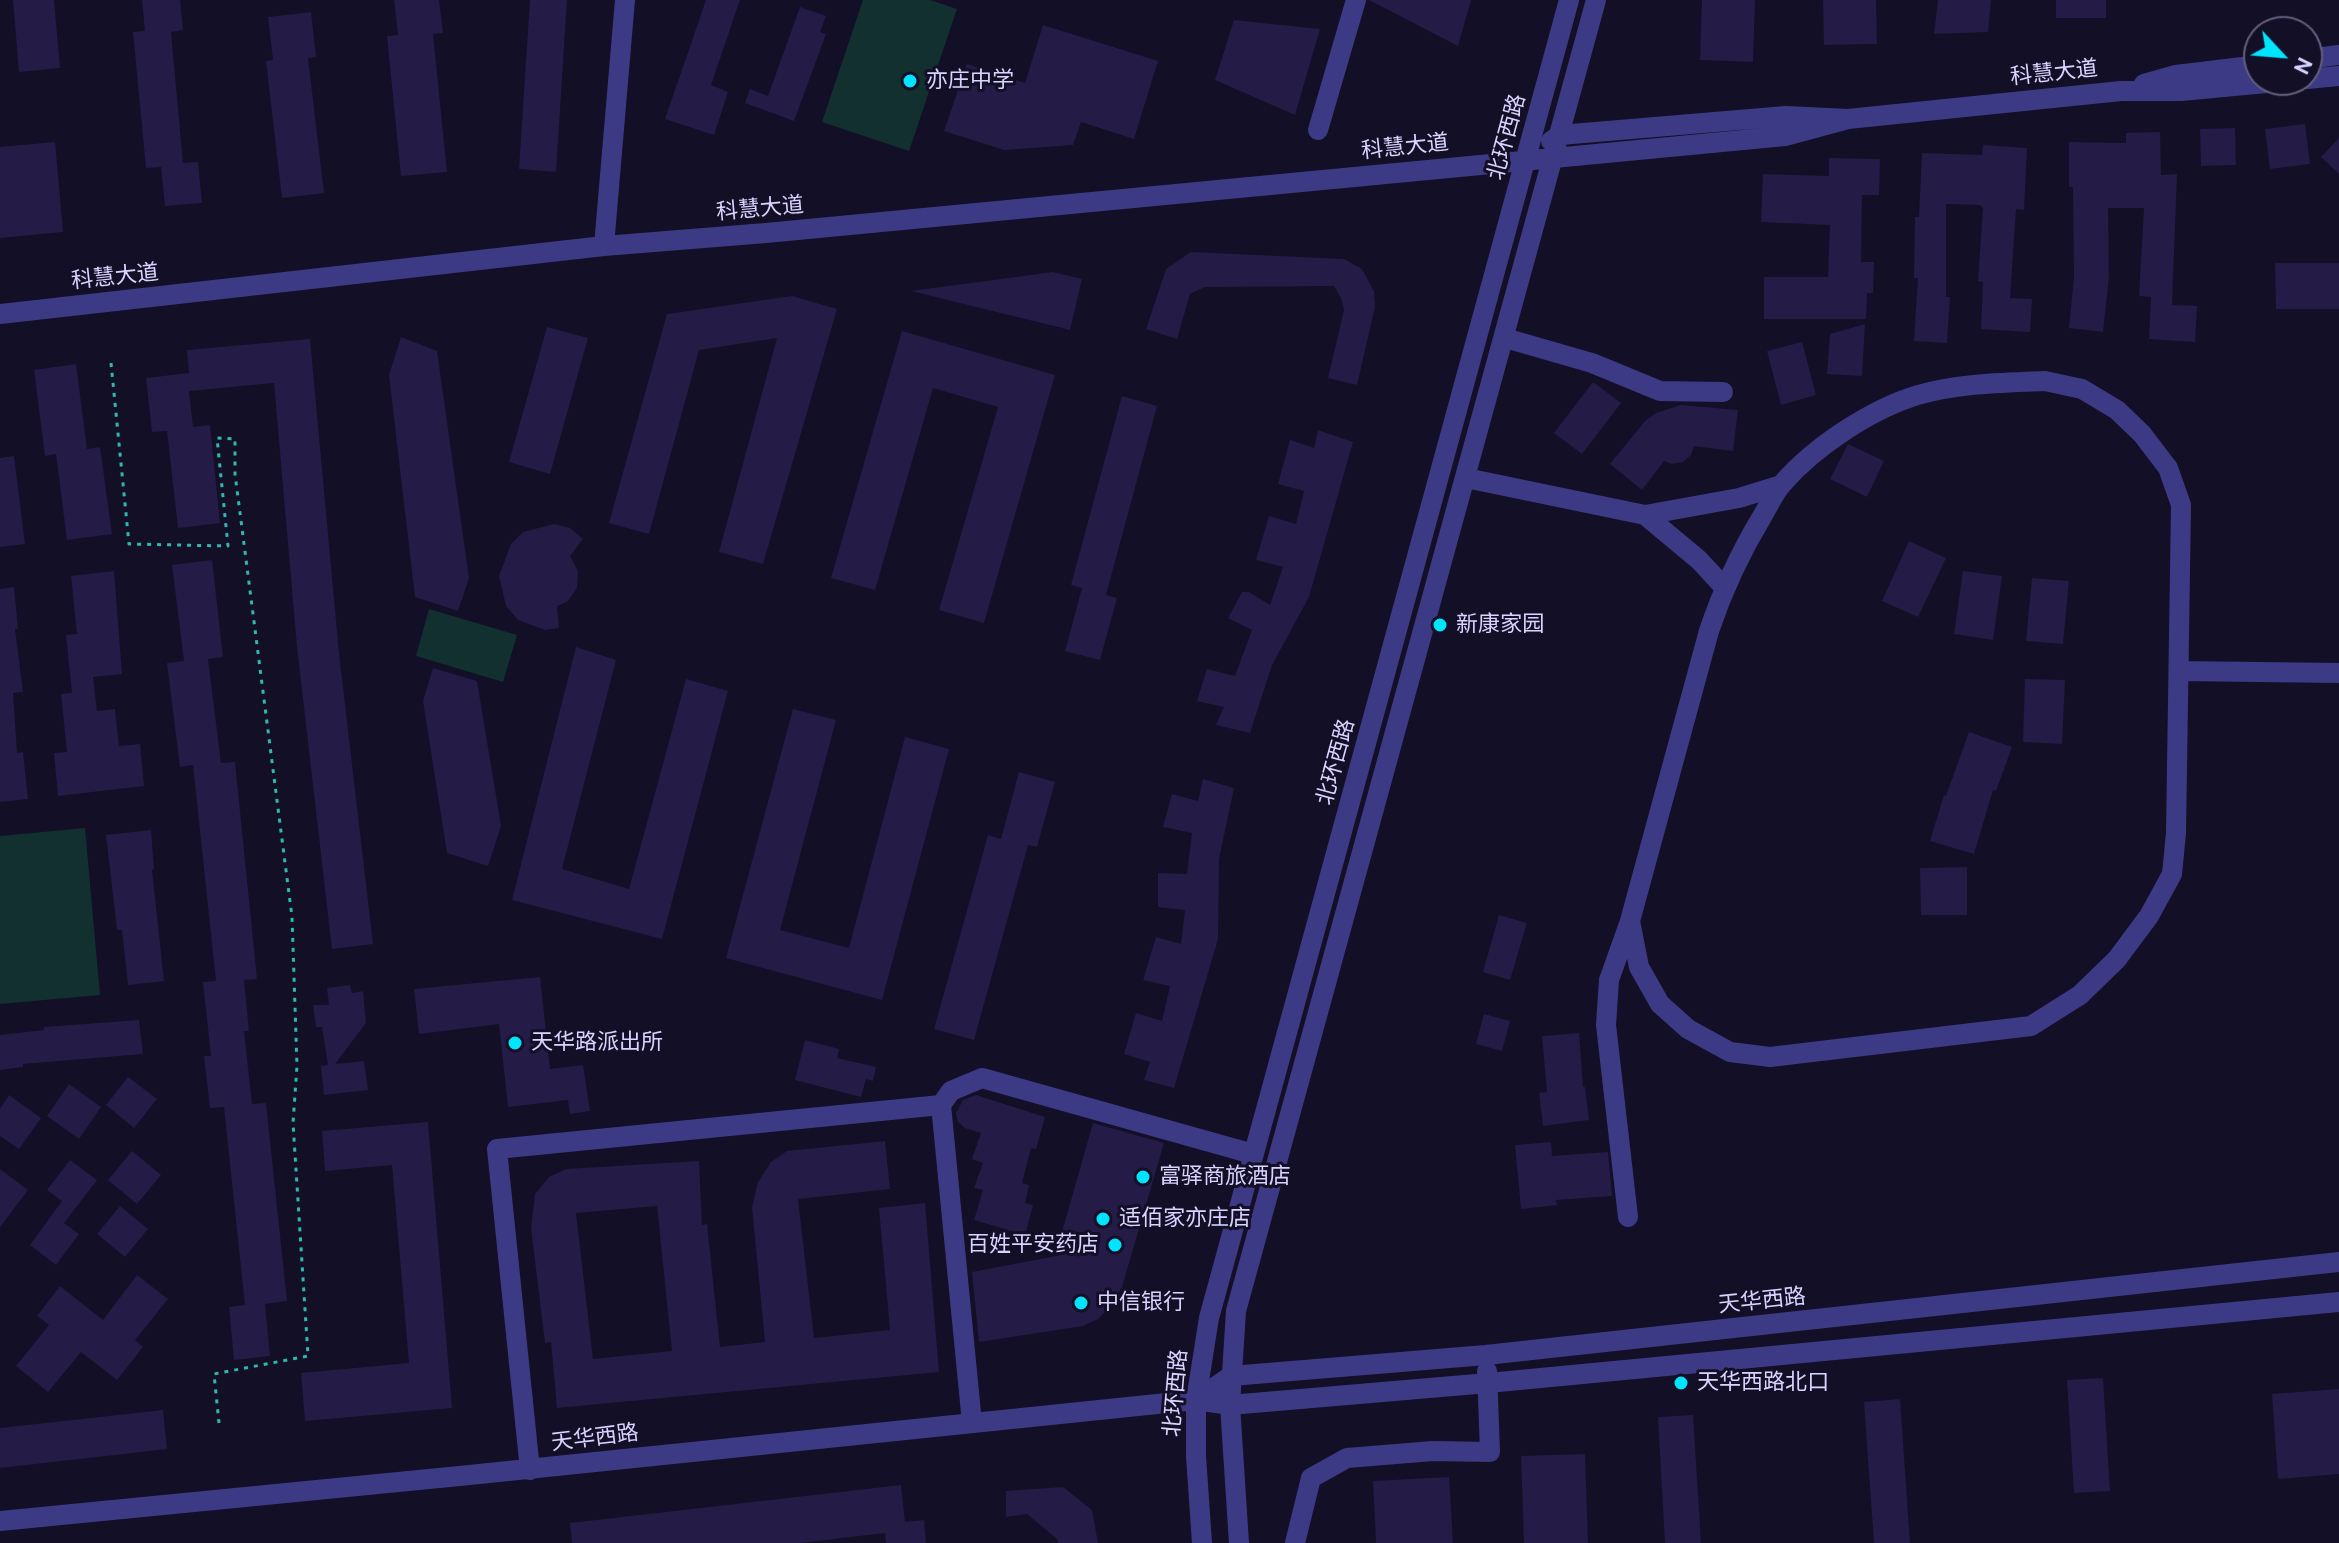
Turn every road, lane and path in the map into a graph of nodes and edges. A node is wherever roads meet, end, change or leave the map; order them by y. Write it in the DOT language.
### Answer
graph roads {
  1 [pos="625,0"];
  2 [pos="1356,0"];
  3 [pos="1569,0"];
  4 [pos="1596,0"];
  5 [pos="2243,67"];
  6 [pos="2243,85"];
  7 [pos="2121,91"];
  8 [pos="1848,119"];
  9 [pos="1318,130"];
  10 [pos="1560,135"];
  11 [pos="1525,160"];
  12 [pos="1553,160"];
  13 [pos="604,246"];
  14 [pos="0,314"];
  15 [pos="1505,338"];
  16 [pos="111,363"];
  17 [pos="1723,392"];
  18 [pos="1466,478"];
  19 [pos="1781,485"];
  20 [pos="1645,515"];
  21 [pos="1724,587"];
  22 [pos="2179,671"];
  23 [pos="2339,673"];
  24 [pos="1630,921"];
  25 [pos="941,1105"];
  26 [pos="1253,1154"];
  27 [pos="1628,1217"];
  28 [pos="2339,1262"];
  29 [pos="2339,1302"];
  30 [pos="1486,1355"];
  31 [pos="1231,1376"];
  32 [pos="1488,1383"];
  33 [pos="1196,1400"];
  34 [pos="1230,1405"];
  35 [pos="219,1423"];
  36 [pos="972,1423"];
  37 [pos="530,1470"];
  38 [pos="0,1521"];
  39 [pos="1202,1543"];
  40 [pos="1239,1543"];
  41 [pos="1295,1543"];
  1 -- 13 [label="street"];
  2 -- 9 [label="street"];
  3 -- 11 [label="street, 北环西路"];
  4 -- 10 [label="street"];
  5 -- 7 [label="street, 科慧大道"];
  6 -- 7 [label="street, 科慧大道"];
  7 -- 8 [label="street, 科慧大道"];
  8 -- 10 [label="street, 科慧大道"];
  8 -- 12 [label="street, 科慧大道"];
  10 -- 11 [label="street"];
  10 -- 12 [label="street"];
  11 -- 12 [label="street, 科慧大道"];
  11 -- 13 [label="street, 科慧大道"];
  11 -- 26 [label="street, 北环西路"];
  12 -- 15 [label="street"];
  13 -- 14 [label="street, 科慧大道"];
  15 -- 17 [label="street"];
  15 -- 18 [label="street"];
  16 -- 35 [label="path"];
  18 -- 20 [label="street"];
  18 -- 31 [label="street"];
  19 -- 20 [label="street"];
  19 -- 21 [label="street"];
  19 -- 22 [label="street"];
  20 -- 21 [label="street"];
  21 -- 24 [label="street"];
  22 -- 23 [label="street"];
  22 -- 24 [label="street"];
  24 -- 27 [label="street"];
  25 -- 26 [label="street"];
  25 -- 36 [label="street"];
  25 -- 37 [label="street"];
  26 -- 33 [label="street, 北环西路"];
  28 -- 30 [label="street, 天华西路"];
  29 -- 32 [label="street, 天华西路"];
  30 -- 31 [label="street, 天华西路"];
  30 -- 32 [label="street"];
  31 -- 33 [label="street, 天华西路"];
  31 -- 34 [label="street"];
  32 -- 34 [label="street, 天华西路"];
  32 -- 41 [label="street"];
  33 -- 34 [label="street, 天华西路"];
  33 -- 36 [label="street, 天华西路"];
  33 -- 39 [label="street, 北环西路"];
  34 -- 40 [label="street"];
  36 -- 37 [label="street, 天华西路"];
  37 -- 38 [label="street, 天华西路"];
}
